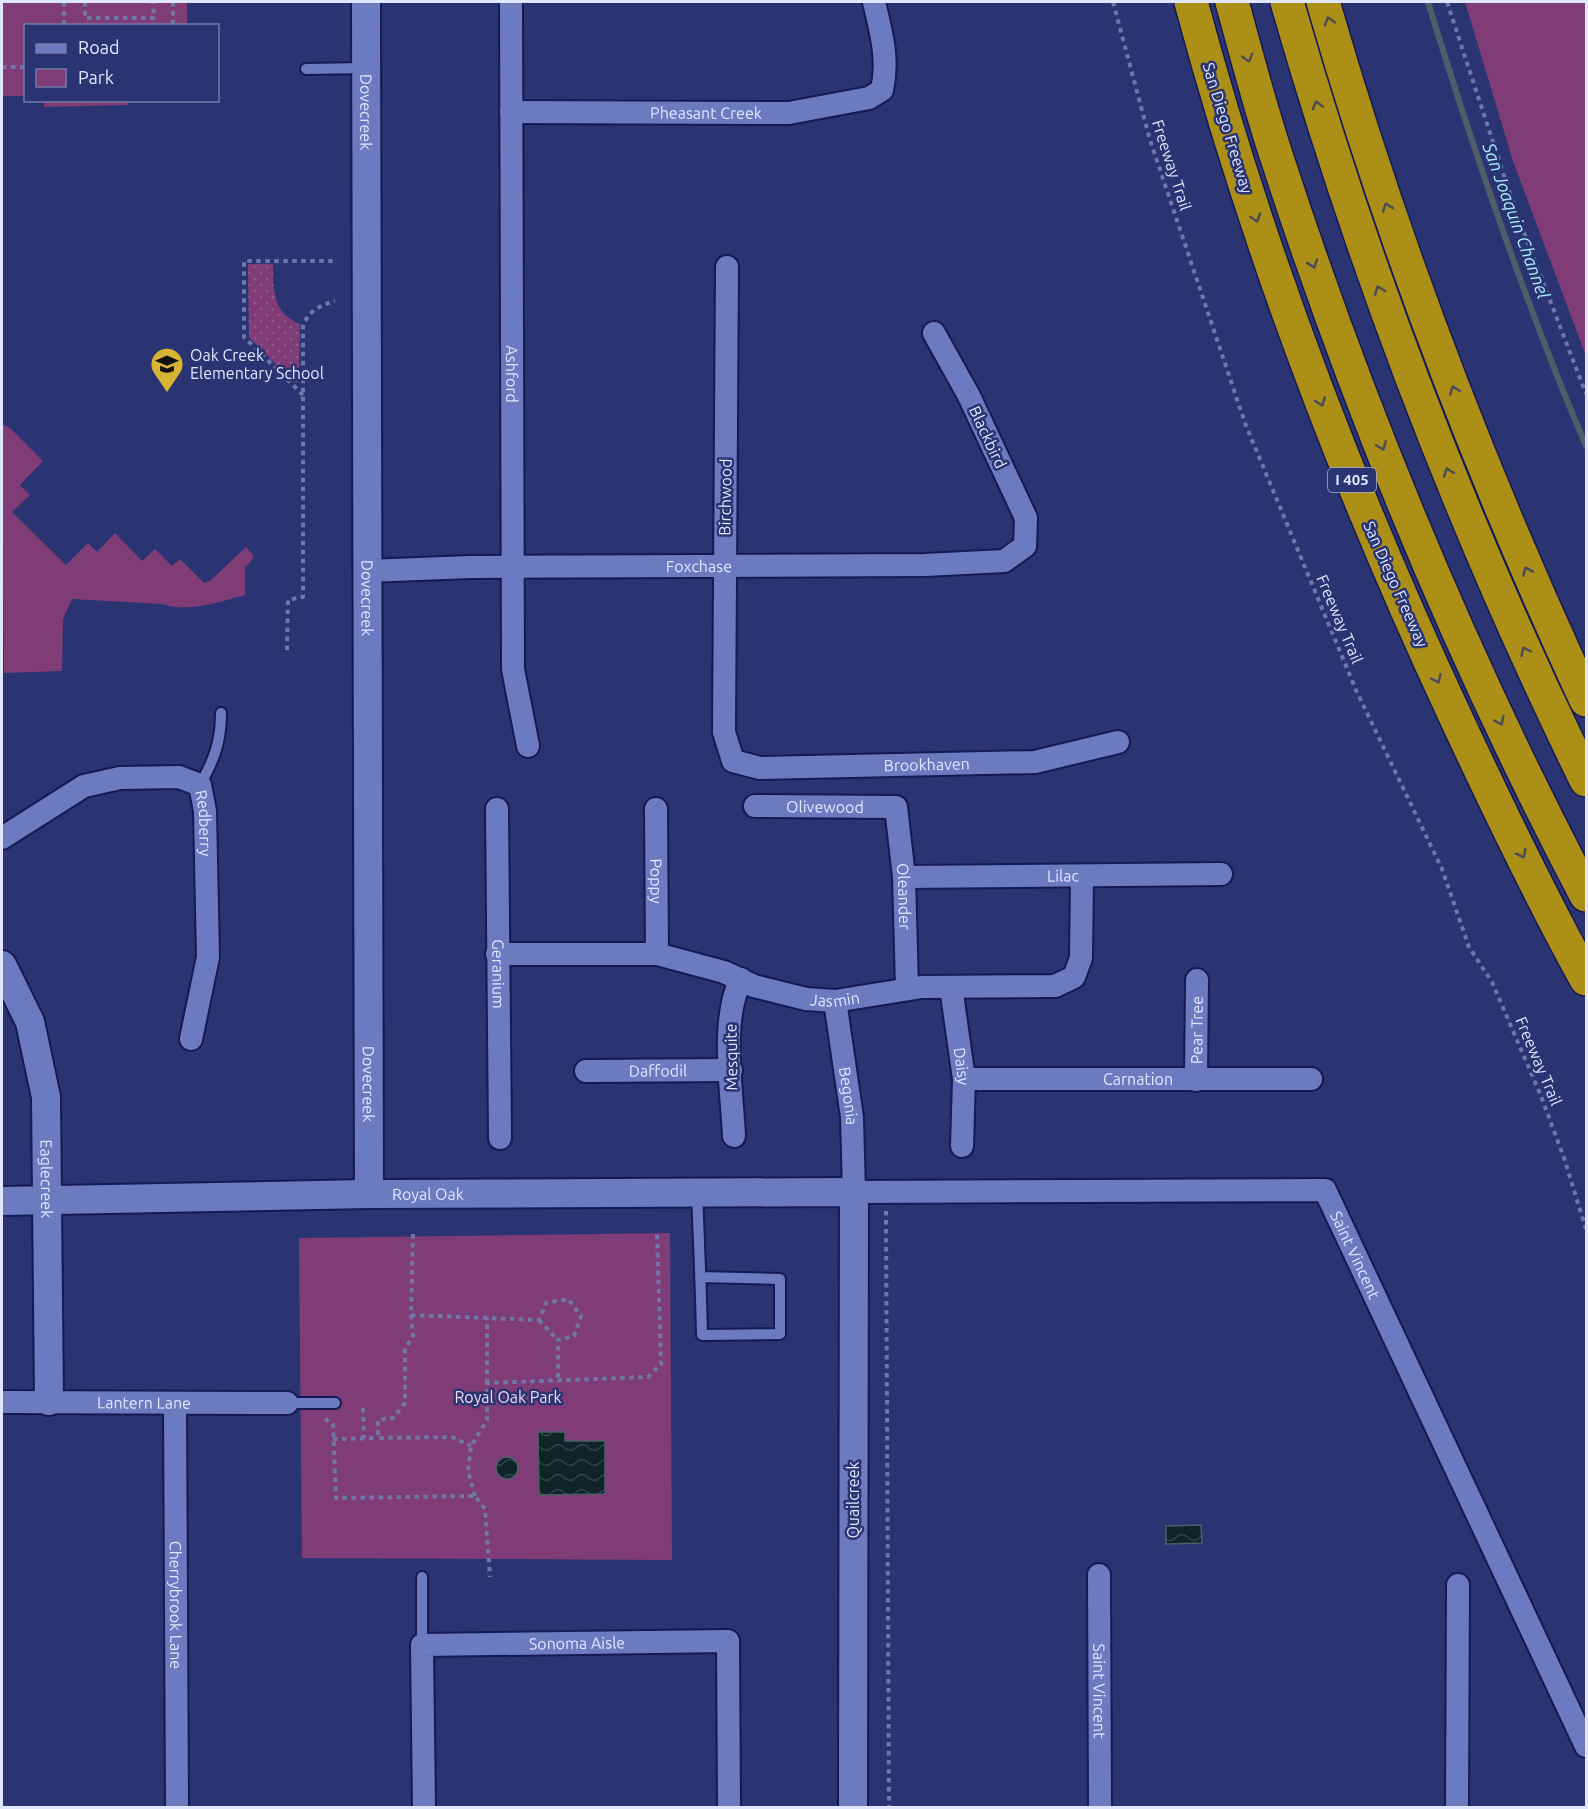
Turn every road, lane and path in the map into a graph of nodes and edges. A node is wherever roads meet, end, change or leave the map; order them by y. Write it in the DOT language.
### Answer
graph roads {
  1 [pos="64,2"];
  2 [pos="85,2"];
  3 [pos="153,2"];
  4 [pos="172,2"];
  5 [pos="366,2"];
  6 [pos="511,2"];
  7 [pos="874,2"];
  8 [pos="1113,2"];
  9 [pos="1191,2"];
  10 [pos="1232,2"];
  11 [pos="1287,2"];
  12 [pos="1323,2"];
  13 [pos="1448,2"];
  14 [pos="107,18"];
  15 [pos="64,24"];
  16 [pos="107,24"];
  17 [pos="173,24"];
  18 [pos="2,67"];
  19 [pos="24,67"];
  20 [pos="366,68"];
  21 [pos="306,69"];
  22 [pos="511,112"];
  23 [pos="334,261"];
  24 [pos="727,267"];
  25 [pos="334,301"];
  26 [pos="934,333"];
  27 [pos="1587,394"];
  28 [pos="303,395"];
  29 [pos="1025,546"];
  30 [pos="513,567"];
  31 [pos="724,567"];
  32 [pos="367,571"];
  33 [pos="287,650"];
  34 [pos="1587,700"];
  35 [pos="221,713"];
  36 [pos="1118,742"];
  37 [pos="528,746"];
  38 [pos="734,761"];
  39 [pos="1587,780"];
  40 [pos="200,785"];
  41 [pos="755,806"];
  42 [pos="896,807"];
  43 [pos="497,809"];
  44 [pos="656,809"];
  45 [pos="2,838"];
  46 [pos="1221,874"];
  47 [pos="1082,876"];
  48 [pos="904,877"];
  49 [pos="1587,895"];
  50 [pos="497,954"];
  51 [pos="657,954"];
  52 [pos="2,965"];
  53 [pos="1587,979"];
  54 [pos="741,980"];
  55 [pos="1197,980"];
  56 [pos="907,987"];
  57 [pos="951,987"];
  58 [pos="835,1000"];
  59 [pos="191,1040"];
  60 [pos="730,1070"];
  61 [pos="586,1071"];
  62 [pos="1311,1079"];
  63 [pos="964,1080"];
  64 [pos="1196,1080"];
  65 [pos="734,1136"];
  66 [pos="500,1138"];
  67 [pos="962,1146"];
  68 [pos="854,1192"];
  69 [pos="697,1193"];
  70 [pos="886,1193"];
  71 [pos="369,1194"];
  72 [pos="45,1200"];
  73 [pos="2,1201"];
  74 [pos="1587,1230"];
  75 [pos="657,1233"];
  76 [pos="413,1234"];
  77 [pos="700,1277"];
  78 [pos="411,1315"];
  79 [pos="487,1318"];
  80 [pos="539,1320"];
  81 [pos="558,1340"];
  82 [pos="558,1380"];
  83 [pos="487,1383"];
  84 [pos="49,1401"];
  85 [pos="2,1402"];
  86 [pos="175,1403"];
  87 [pos="287,1403"];
  88 [pos="329,1403"];
  89 [pos="363,1408"];
  90 [pos="364,1438"];
  91 [pos="378,1438"];
  92 [pos="333,1439"];
  93 [pos="471,1446"];
  94 [pos="475,1496"];
  95 [pos="1099,1575"];
  96 [pos="422,1577"];
  97 [pos="490,1577"];
  98 [pos="1458,1585"];
  99 [pos="422,1645"];
  100 [pos="1587,1746"];
  101 [pos="177,1808"];
  102 [pos="424,1808"];
  103 [pos="729,1808"];
  104 [pos="853,1808"];
  105 [pos="888,1808"];
  106 [pos="1100,1808"];
  107 [pos="1457,1808"];
  1 -- 15 [label="path"];
  2 -- 14 [label="path"];
  3 -- 14 [label="path"];
  4 -- 17 [label="path"];
  5 -- 20 [label="street, Dovecreek"];
  6 -- 22 [label="street, Ashford"];
  7 -- 22 [label="street, Pheasant Creek"];
  8 -- 74 [label="path, Freeway Trail"];
  9 -- 53 [label="highway, San Diego Freeway / I 405, one-way"];
  10 -- 49 [label="highway, one-way"];
  39 -- 11 [label="highway, one-way"];
  34 -- 12 [label="highway, one-way"];
  13 -- 27 [label="path"];
  14 -- 16 [label="path"];
  18 -- 19 [label="path"];
  20 -- 21 [label="lane"];
  20 -- 32 [label="street, Dovecreek"];
  22 -- 30 [label="street, Ashford"];
  23 -- 28 [label="path"];
  24 -- 31 [label="street, Birchwood"];
  25 -- 28 [label="path"];
  26 -- 29 [label="street, Blackbird"];
  28 -- 33 [label="path"];
  29 -- 31 [label="street, Foxchase"];
  30 -- 31 [label="street, Foxchase"];
  30 -- 32 [label="street, Foxchase"];
  30 -- 37 [label="street, Ashford"];
  31 -- 38 [label="street, Birchwood"];
  32 -- 71 [label="street, Dovecreek"];
  35 -- 40 [label="lane"];
  36 -- 38 [label="street, Brookhaven"];
  40 -- 45 [label="street, Redberry"];
  40 -- 59 [label="street, Redberry"];
  41 -- 42 [label="street, Olivewood"];
  42 -- 48 [label="street, Oleander"];
  43 -- 50 [label="street, Geranium"];
  44 -- 51 [label="street, Poppy"];
  46 -- 47 [label="street, Lilac"];
  47 -- 48 [label="street, Lilac"];
  47 -- 57 [label="street, Jasmin"];
  48 -- 56 [label="street, Oleander"];
  50 -- 51 [label="street, Jasmin"];
  50 -- 66 [label="street, Geranium"];
  51 -- 54 [label="street, Jasmin"];
  52 -- 72 [label="street, Eaglecreek"];
  54 -- 58 [label="street, Jasmin"];
  54 -- 60 [label="street, Mesquite"];
  55 -- 64 [label="street, Pear Tree"];
  56 -- 57 [label="street, Jasmin"];
  56 -- 58 [label="street, Jasmin"];
  57 -- 63 [label="street, Daisy"];
  58 -- 68 [label="street, Begonia"];
  60 -- 61 [label="street, Daffodil"];
  60 -- 65 [label="street, Mesquite"];
  62 -- 64 [label="street, Carnation"];
  63 -- 64 [label="street, Carnation"];
  63 -- 67 [label="street, Daisy"];
  68 -- 69 [label="street, Royal Oak"];
  68 -- 70 [label="street, Saint Vincent"];
  68 -- 104 [label="street, Quailcreek"];
  69 -- 71 [label="street, Royal Oak"];
  69 -- 77 [label="lane"];
  70 -- 100 [label="street, Saint Vincent"];
  70 -- 105 [label="path"];
  71 -- 72 [label="street, Royal Oak"];
  72 -- 73 [label="street, Royal Oak"];
  72 -- 84 [label="street, Eaglecreek"];
  75 -- 82 [label="path"];
  76 -- 78 [label="path"];
  77 -- 77 [label="lane"];
  78 -- 79 [label="path"];
  78 -- 91 [label="path"];
  79 -- 80 [label="path"];
  79 -- 83 [label="path"];
  80 -- 81 [label="path"];
  80 -- 81 [label="path"];
  81 -- 82 [label="path"];
  82 -- 83 [label="path"];
  83 -- 93 [label="path"];
  84 -- 85 [label="street, Lantern Lane"];
  84 -- 86 [label="street, Lantern Lane"];
  86 -- 87 [label="street, Lantern Lane"];
  86 -- 101 [label="street, Cherrybrook Lane"];
  87 -- 88 [label="lane"];
  88 -- 92 [label="path"];
  89 -- 90 [label="path"];
  90 -- 91 [label="path"];
  90 -- 92 [label="path"];
  91 -- 93 [label="path"];
  92 -- 94 [label="path"];
  93 -- 94 [label="path"];
  94 -- 97 [label="path"];
  95 -- 106 [label="street, Saint Vincent"];
  96 -- 99 [label="lane"];
  98 -- 107 [label="street"];
  99 -- 102 [label="street"];
  99 -- 103 [label="street, Sonoma Aisle"];
}
